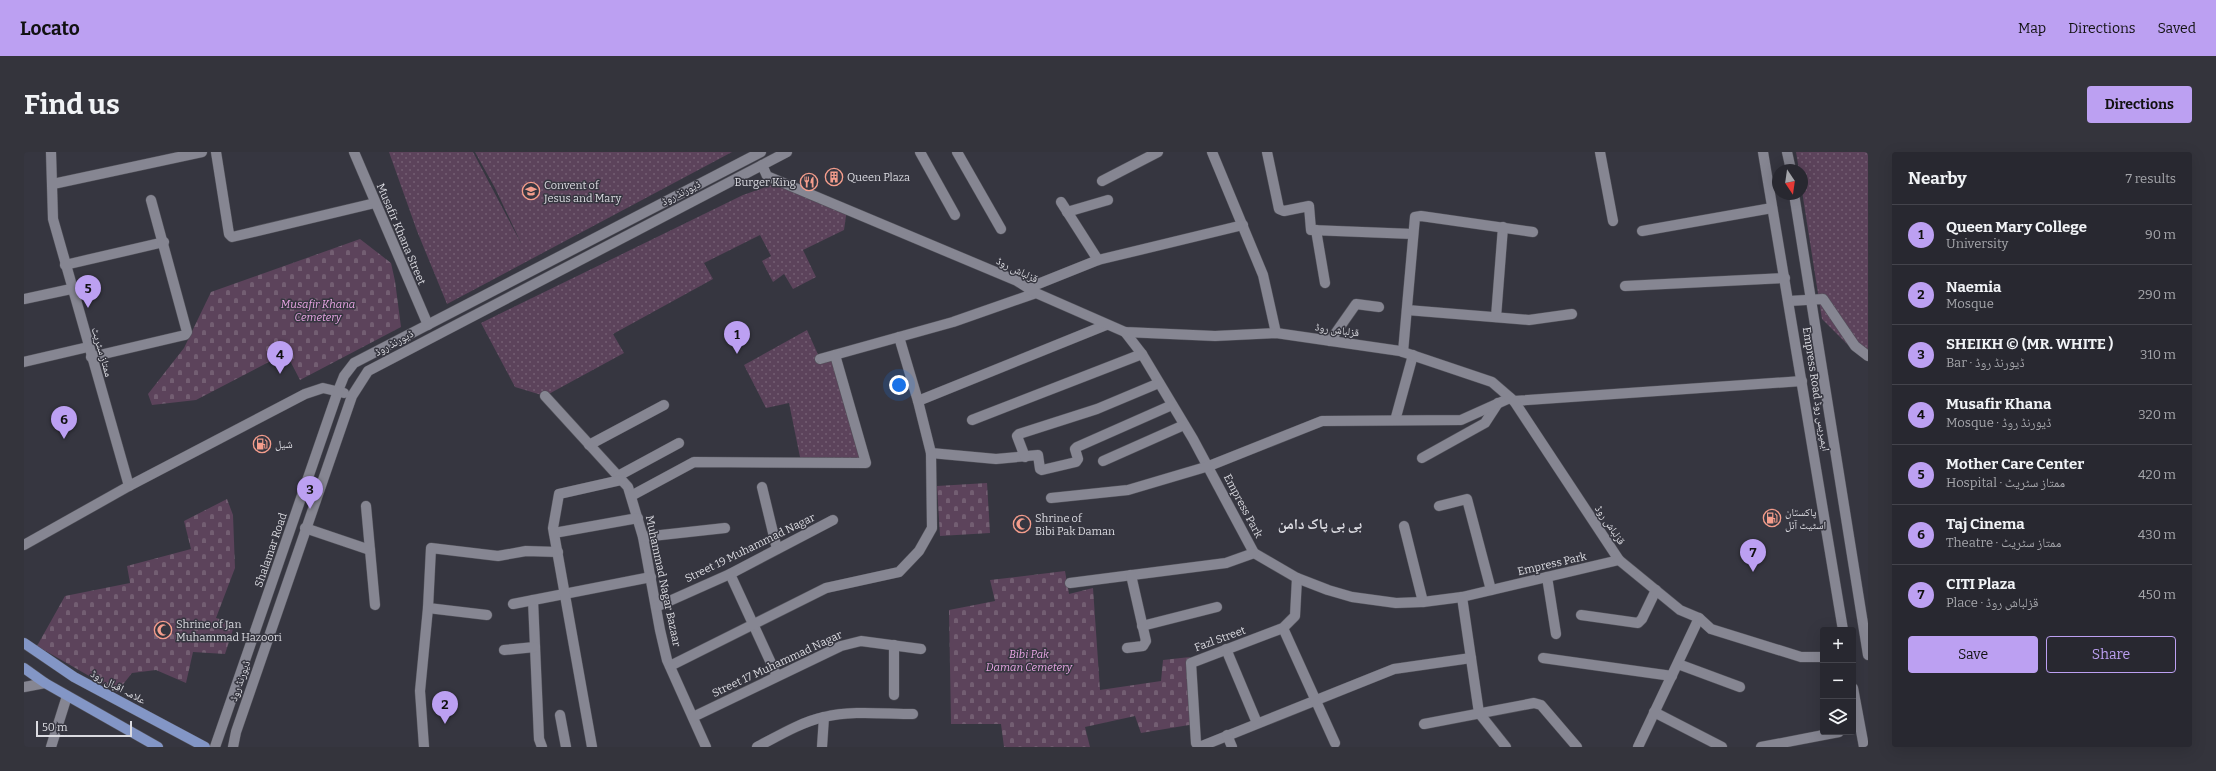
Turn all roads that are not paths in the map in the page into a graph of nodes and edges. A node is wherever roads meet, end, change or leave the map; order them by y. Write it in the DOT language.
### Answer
graph roads {
  1 [pos="51,152"];
  2 [pos="202,152"];
  3 [pos="216,152"];
  4 [pos="354,152"];
  5 [pos="761,152"];
  6 [pos="787,152"];
  7 [pos="920,152"];
  8 [pos="958,152"];
  9 [pos="1158,152"];
  10 [pos="1212,152"];
  11 [pos="1267,152"];
  12 [pos="1600,152"];
  13 [pos="1763,152"];
  14 [pos="1788,152"];
  15 [pos="162,156"];
  16 [pos="1790,164"];
  17 [pos="762,165"];
  18 [pos="1102,181"];
  19 [pos="53,184"];
  20 [pos="151,200"];
  21 [pos="1108,200"];
  22 [pos="1795,200"];
  23 [pos="1061,202"];
  24 [pos="375,203"];
  25 [pos="1772,208"];
  26 [pos="1067,212"];
  27 [pos="955,215"];
  28 [pos="1613,221"];
  29 [pos="1243,225"];
  30 [pos="1503,227"];
  31 [pos="1001,229"];
  32 [pos="1316,230"];
  33 [pos="1642,231"];
  34 [pos="1533,232"];
  35 [pos="1413,234"];
  36 [pos="164,242"];
  37 [pos="1098,260"];
  38 [pos="65,265"];
  39 [pos="1785,278"];
  40 [pos="1325,283"];
  41 [pos="1625,286"];
  42 [pos="71,289"];
  43 [pos="1032,291"];
  44 [pos="24,299"];
  45 [pos="1810,299"];
  46 [pos="1789,301"];
  47 [pos="1379,307"];
  48 [pos="1407,310"];
  49 [pos="1572,314"];
  50 [pos="1496,317"];
  51 [pos="428,325"];
  52 [pos="1106,325"];
  53 [pos="1125,332"];
  54 [pos="1276,333"];
  55 [pos="899,337"];
  56 [pos="1330,341"];
  57 [pos="89,352"];
  58 [pos="1142,354"];
  59 [pos="1408,354"];
  60 [pos="835,355"];
  61 [pos="1868,356"];
  62 [pos="820,359"];
  63 [pos="24,362"];
  64 [pos="354,363"];
  65 [pos="1802,381"];
  66 [pos="1159,383"];
  67 [pos="338,391"];
  68 [pos="352,396"];
  69 [pos="545,396"];
  70 [pos="1512,399"];
  71 [pos="918,401"];
  72 [pos="1498,403"];
  73 [pos="1172,404"];
  74 [pos="664,405"];
  75 [pos="1396,417"];
  76 [pos="972,420"];
  77 [pos="1184,425"];
  78 [pos="679,443"];
  79 [pos="589,446"];
  80 [pos="931,453"];
  81 [pos="1025,457"];
  82 [pos="1422,458"];
  83 [pos="1103,461"];
  84 [pos="1209,466"];
  85 [pos="620,478"];
  86 [pos="129,486"];
  87 [pos="762,487"];
  88 [pos="631,496"];
  89 [pos="1051,498"];
  90 [pos="366,506"];
  91 [pos="1438,506"];
  92 [pos="638,518"];
  93 [pos="833,520"];
  94 [pos="1404,526"];
  95 [pos="305,528"];
  96 [pos="725,528"];
  97 [pos="554,533"];
  98 [pos="644,537"];
  99 [pos="24,544"];
  100 [pos="777,549"];
  101 [pos="370,550"];
  102 [pos="558,552"];
  103 [pos="1254,552"];
  104 [pos="1618,560"];
  105 [pos="730,574"];
  106 [pos="1131,575"];
  107 [pos="651,577"];
  108 [pos="1547,577"];
  109 [pos="1297,578"];
  110 [pos="1070,583"];
  111 [pos="1491,590"];
  112 [pos="1656,590"];
  113 [pos="565,594"];
  114 [pos="1462,597"];
  115 [pos="533,600"];
  116 [pos="1423,602"];
  117 [pos="513,604"];
  118 [pos="374,605"];
  119 [pos="656,607"];
  120 [pos="1217,607"];
  121 [pos="428,608"];
  122 [pos="487,615"];
  123 [pos="1581,615"];
  124 [pos="1699,618"];
  125 [pos="753,624"];
  126 [pos="1142,626"];
  127 [pos="1843,627"];
  128 [pos="1283,628"];
  129 [pos="1556,634"];
  130 [pos="24,643"];
  131 [pos="894,645"];
  132 [pos="535,647"];
  133 [pos="921,648"];
  134 [pos="1127,648"];
  135 [pos="504,650"];
  136 [pos="1226,650"];
  137 [pos="1868,655"];
  138 [pos="1820,657"];
  139 [pos="1471,658"];
  140 [pos="1543,658"];
  141 [pos="1678,664"];
  142 [pos="670,666"];
  143 [pos="24,668"];
  144 [pos="778,676"];
  145 [pos="1672,676"];
  146 [pos="45,683"];
  147 [pos="24,687"];
  148 [pos="1740,687"];
  149 [pos="894,694"];
  150 [pos="67,696"];
  151 [pos="1316,700"];
  152 [pos="1654,712"];
  153 [pos="1479,713"];
  154 [pos="914,714"];
  155 [pos="560,715"];
  156 [pos="693,717"];
  157 [pos="824,717"];
  158 [pos="1257,723"];
  159 [pos="1424,724"];
  160 [pos="1856,729"];
  161 [pos="1227,735"];
  162 [pos="1823,735"];
  163 [pos="1335,744"];
  164 [pos="52,747"];
  165 [pos="158,747"];
  166 [pos="205,747"];
  167 [pos="215,747"];
  168 [pos="233,747"];
  169 [pos="424,747"];
  170 [pos="542,747"];
  171 [pos="566,747"];
  172 [pos="592,747"];
  173 [pos="706,747"];
  174 [pos="757,747"];
  175 [pos="822,747"];
  176 [pos="1232,747"];
  177 [pos="1506,747"];
  178 [pos="1577,747"];
  179 [pos="1638,747"];
  180 [pos="1722,747"];
  181 [pos="1761,747"];
  182 [pos="1864,747"];
  1 -- 19 [label="street, ممتاز سٹریٹ"];
  2 -- 15 [label="street"];
  3 -- 24 [label="street"];
  4 -- 24 [label="street, Musafir Khana Street"];
  5 -- 51 [label="street, ڈیورنڈ روڈ"];
  6 -- 17 [label="street, ڈیورنڈ روڈ"];
  7 -- 27 [label="street"];
  8 -- 31 [label="street"];
  9 -- 18 [label="street"];
  10 -- 29 [label="street"];
  11 -- 32 [label="street"];
  12 -- 28 [label="street"];
  13 -- 25 [label="street, Empress Road ایمپریس روڈ"];
  14 -- 16 [label="street"];
  15 -- 19 [label="street"];
  17 -- 43 [label="street, قزلباش روڈ"];
  17 -- 68 [label="street, ڈیورنڈ روڈ"];
  19 -- 38 [label="street, ممتاز سٹریٹ"];
  20 -- 36 [label="street"];
  21 -- 26 [label="street"];
  22 -- 45 [label="street, Empress Road ایمپریس روڈ"];
  23 -- 26 [label="street"];
  24 -- 51 [label="street, Musafir Khana Street"];
  25 -- 33 [label="street"];
  25 -- 39 [label="street, Empress Road ایمپریس روڈ"];
  26 -- 37 [label="street"];
  29 -- 37 [label="street"];
  29 -- 54 [label="street"];
  30 -- 34 [label="street"];
  30 -- 35 [label="street"];
  30 -- 50 [label="street"];
  32 -- 35 [label="street"];
  32 -- 40 [label="street"];
  35 -- 48 [label="street"];
  36 -- 38 [label="street"];
  36 -- 57 [label="street"];
  37 -- 43 [label="street"];
  38 -- 42 [label="street, ممتاز سٹریٹ"];
  39 -- 41 [label="street"];
  39 -- 46 [label="street, Empress Road ایمپریس روڈ"];
  42 -- 44 [label="street"];
  42 -- 57 [label="street, ممتاز سٹریٹ"];
  43 -- 52 [label="street, قزلباش روڈ"];
  43 -- 55 [label="street"];
  45 -- 46 [label="street"];
  45 -- 61 [label="street"];
  45 -- 137 [label="street, Empress Road ایمپریس روڈ"];
  46 -- 65 [label="street, Empress Road ایمپریس روڈ"];
  47 -- 56 [label="street"];
  48 -- 50 [label="street"];
  48 -- 59 [label="street"];
  49 -- 50 [label="street"];
  51 -- 64 [label="street, ڈیورنڈ روڈ"];
  52 -- 53 [label="street, قزلباش روڈ"];
  52 -- 71 [label="street"];
  53 -- 54 [label="street, قزلباش روڈ"];
  53 -- 58 [label="street, Empress Park"];
  54 -- 56 [label="street, قزلباش روڈ"];
  55 -- 60 [label="street"];
  55 -- 71 [label="street"];
  56 -- 59 [label="street, قزلباش روڈ"];
  57 -- 63 [label="street"];
  57 -- 86 [label="street, ممتاز سٹریٹ"];
  58 -- 66 [label="street, Empress Park"];
  58 -- 76 [label="street"];
  59 -- 70 [label="street, قزلباش روڈ"];
  59 -- 75 [label="street"];
  60 -- 62 [label="street"];
  60 -- 88 [label="street"];
  64 -- 67 [label="street, Shalamar Road"];
  65 -- 70 [label="street"];
  65 -- 127 [label="street, Empress Road ایمپریس روڈ"];
  66 -- 73 [label="street, Empress Park"];
  66 -- 81 [label="street"];
  67 -- 68 [label="street"];
  67 -- 86 [label="street"];
  67 -- 167 [label="street, Shalamar Road"];
  68 -- 95 [label="street, ڈیورنڈ روڈ"];
  69 -- 79 [label="street, Muhammad Nagar Bazaar"];
  70 -- 72 [label="street"];
  70 -- 104 [label="street, قزلباش روڈ"];
  71 -- 80 [label="street"];
  72 -- 82 [label="street"];
  72 -- 84 [label="street"];
  73 -- 77 [label="street, Empress Park"];
  73 -- 81 [label="street"];
  74 -- 79 [label="street"];
  77 -- 83 [label="street"];
  77 -- 84 [label="street, Empress Park"];
  78 -- 85 [label="street"];
  79 -- 85 [label="street, Muhammad Nagar Bazaar"];
  80 -- 81 [label="street"];
  80 -- 125 [label="street"];
  84 -- 89 [label="street"];
  84 -- 103 [label="street, Empress Park"];
  85 -- 88 [label="street, Muhammad Nagar Bazaar"];
  85 -- 97 [label="street"];
  86 -- 99 [label="street"];
  87 -- 100 [label="street"];
  88 -- 92 [label="street, Muhammad Nagar Bazaar"];
  90 -- 101 [label="street"];
  91 -- 111 [label="street"];
  92 -- 97 [label="street"];
  92 -- 98 [label="street, Muhammad Nagar Bazaar"];
  93 -- 100 [label="street, Street 19 Muhammad Nagar"];
  94 -- 116 [label="street"];
  95 -- 101 [label="street"];
  95 -- 168 [label="street, ڈیورنڈ روڈ"];
  96 -- 98 [label="street"];
  97 -- 102 [label="street"];
  98 -- 107 [label="street, Muhammad Nagar Bazaar"];
  100 -- 105 [label="street, Street 19 Muhammad Nagar"];
  101 -- 118 [label="street"];
  102 -- 113 [label="street"];
  102 -- 121 [label="street"];
  103 -- 106 [label="street"];
  103 -- 109 [label="street, Empress Park"];
  104 -- 108 [label="street, Empress Park"];
  104 -- 112 [label="street, قزلباش روڈ"];
  105 -- 119 [label="street, Street 19 Muhammad Nagar"];
  105 -- 125 [label="street"];
  106 -- 110 [label="street"];
  106 -- 126 [label="street"];
  107 -- 113 [label="street"];
  107 -- 119 [label="street, Muhammad Nagar Bazaar"];
  108 -- 111 [label="street, Empress Park"];
  108 -- 129 [label="street"];
  109 -- 116 [label="street, Empress Park"];
  109 -- 128 [label="street, Fazl Street"];
  111 -- 114 [label="street, Empress Park"];
  112 -- 123 [label="street"];
  112 -- 124 [label="street, قزلباش روڈ"];
  113 -- 115 [label="street"];
  113 -- 172 [label="street"];
  114 -- 116 [label="street, Empress Park"];
  114 -- 139 [label="street"];
  115 -- 117 [label="street"];
  115 -- 132 [label="street"];
  119 -- 142 [label="street, Muhammad Nagar Bazaar"];
  120 -- 126 [label="street"];
  121 -- 122 [label="street"];
  121 -- 169 [label="street"];
  124 -- 138 [label="street, قزلباش روڈ"];
  124 -- 141 [label="street"];
  125 -- 142 [label="street"];
  125 -- 144 [label="street"];
  126 -- 134 [label="street"];
  128 -- 136 [label="street, Fazl Street"];
  128 -- 151 [label="street"];
  130 -- 166 [label="main road, علامہ اقبال روڈ"];
  131 -- 133 [label="street, Street 17 Muhammad Nagar"];
  131 -- 144 [label="street, Street 17 Muhammad Nagar"];
  131 -- 149 [label="street"];
  132 -- 135 [label="street"];
  132 -- 170 [label="street"];
  136 -- 158 [label="street"];
  136 -- 161 [label="street, Fazl Street"];
  139 -- 151 [label="street"];
  139 -- 153 [label="street"];
  140 -- 145 [label="street"];
  141 -- 145 [label="street"];
  141 -- 148 [label="street"];
  142 -- 156 [label="street, Muhammad Nagar Bazaar"];
  143 -- 146 [label="main road"];
  144 -- 156 [label="street, Street 17 Muhammad Nagar"];
  145 -- 152 [label="street"];
  146 -- 147 [label="street"];
  146 -- 150 [label="main road"];
  150 -- 164 [label="street"];
  150 -- 165 [label="main road"];
  151 -- 158 [label="street"];
  151 -- 163 [label="street"];
  152 -- 179 [label="street"];
  152 -- 180 [label="street"];
  153 -- 159 [label="street"];
  153 -- 177 [label="street"];
  153 -- 178 [label="street"];
  154 -- 157 [label="street"];
  155 -- 171 [label="street"];
  156 -- 173 [label="street, Muhammad Nagar Bazaar"];
  157 -- 174 [label="street"];
  157 -- 175 [label="street"];
  158 -- 161 [label="street"];
  160 -- 182 [label="street"];
  161 -- 176 [label="street"];
  162 -- 181 [label="street"];
}
